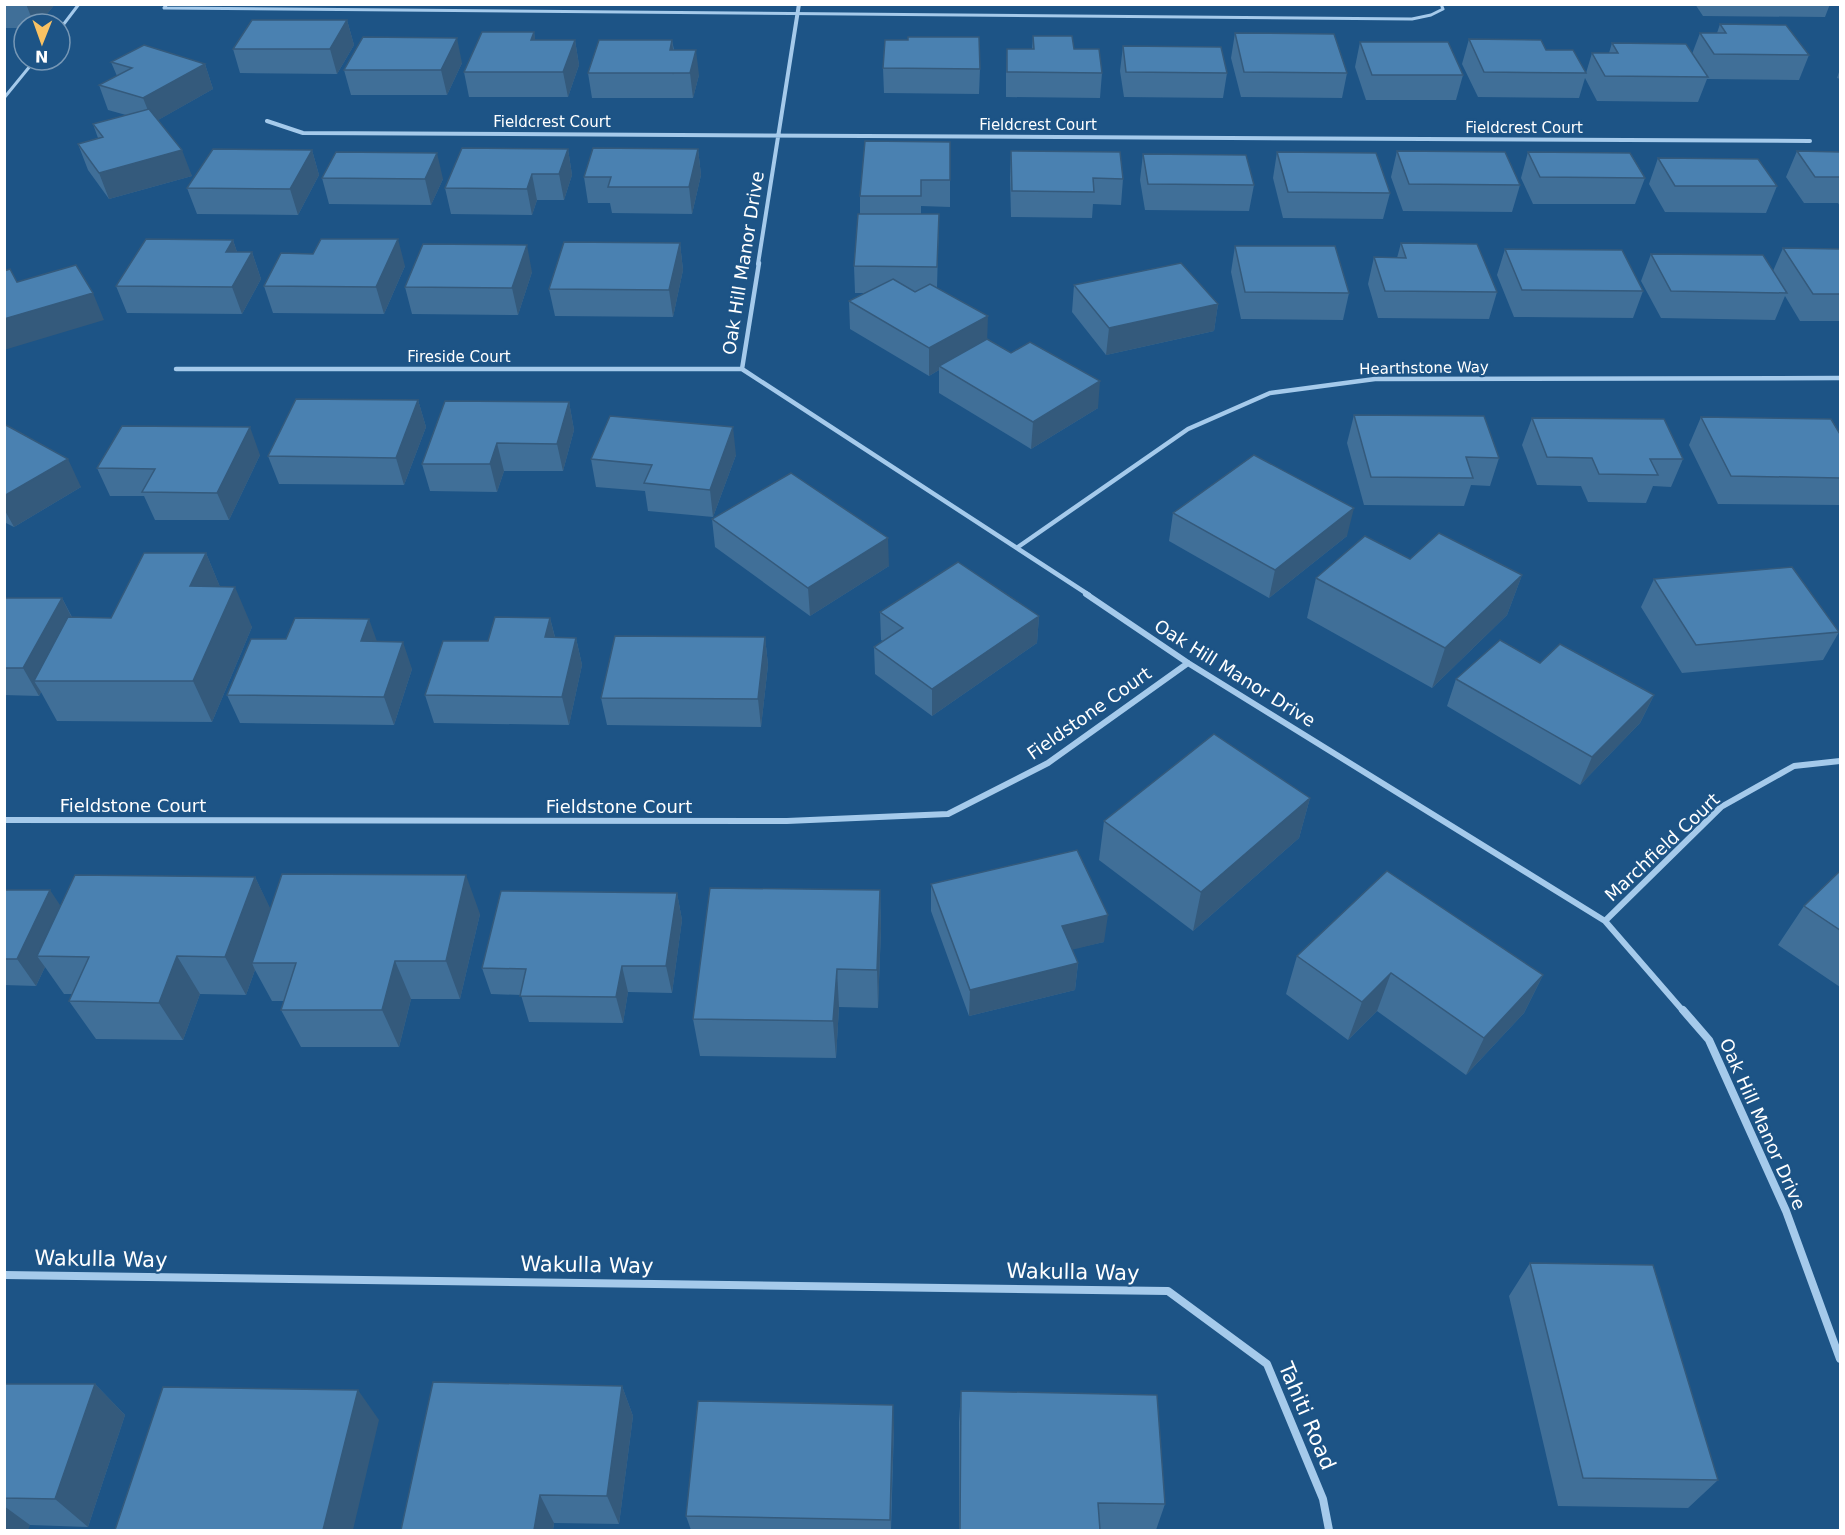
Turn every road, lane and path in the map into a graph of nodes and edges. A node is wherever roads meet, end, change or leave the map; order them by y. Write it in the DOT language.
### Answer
graph roads {
  1 [pos="167,4"];
  2 [pos="718,4"];
  3 [pos="799,4"];
  4 [pos="1441,4"];
  5 [pos="717,11"];
  6 [pos="798,12"];
  7 [pos="25,72"];
  8 [pos="4,98"];
  9 [pos="267,121"];
  10 [pos="779,135"];
  11 [pos="1810,141"];
  12 [pos="176,369"];
  13 [pos="742,369"];
  14 [pos="1840,378"];
  15 [pos="1018,547"];
  16 [pos="1188,663"];
  17 [pos="1840,761"];
  18 [pos="4,820"];
  19 [pos="1605,921"];
  20 [pos="4,1275"];
  21 [pos="1168,1291"];
  22 [pos="1840,1359"];
  23 [pos="1329,1530"];
  1 -- 5 [label="lane"];
  2 -- 5 [label="lane"];
  3 -- 6 [label="street, Oak Hill Manor Drive"];
  4 -- 6 [label="lane"];
  5 -- 6 [label="lane"];
  6 -- 10 [label="street, Oak Hill Manor Drive"];
  7 -- 8 [label="lane"];
  9 -- 10 [label="street, Fieldcrest Court"];
  10 -- 11 [label="street, Fieldcrest Court"];
  10 -- 13 [label="street, Oak Hill Manor Drive"];
  12 -- 13 [label="street, Fireside Court"];
  13 -- 15 [label="street, Oak Hill Manor Drive"];
  14 -- 15 [label="street, Hearthstone Way"];
  15 -- 16 [label="street, Oak Hill Manor Drive"];
  16 -- 18 [label="street, Fieldstone Court"];
  16 -- 19 [label="street, Oak Hill Manor Drive"];
  17 -- 19 [label="street, Marchfield Court"];
  19 -- 22 [label="street, Oak Hill Manor Drive"];
  20 -- 21 [label="street, Wakulla Way"];
  21 -- 23 [label="street, Tahiti Road"];
}
